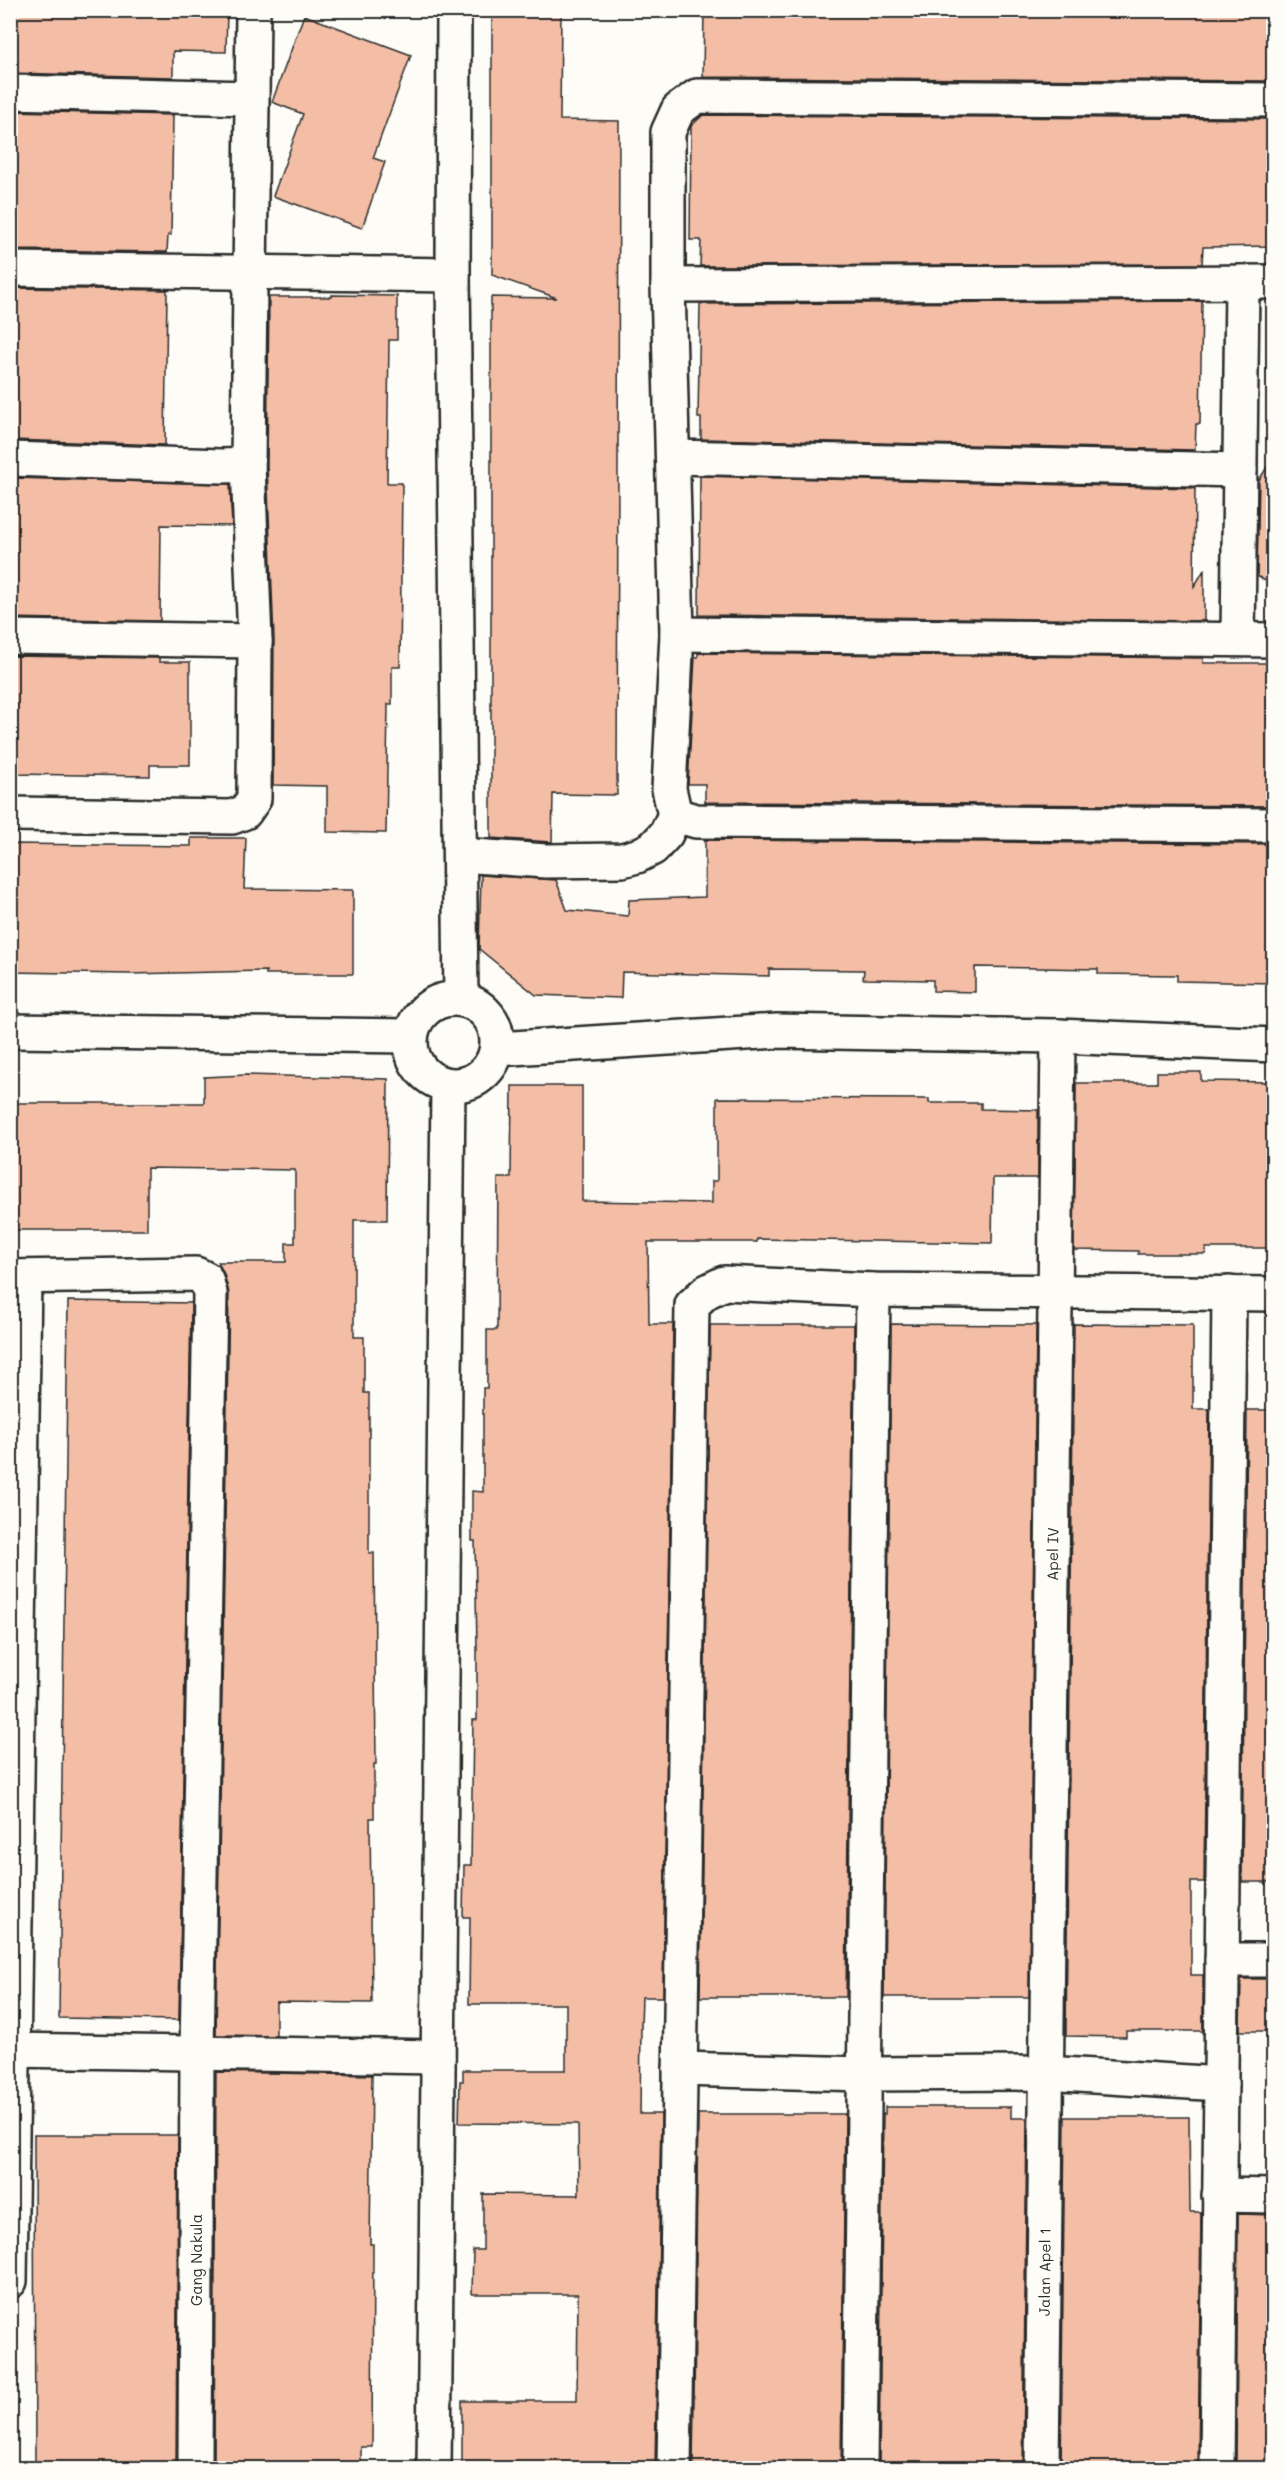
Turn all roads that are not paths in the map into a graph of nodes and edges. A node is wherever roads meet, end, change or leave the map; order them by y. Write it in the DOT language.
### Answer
graph roads {
  1 [pos="253,10"];
  2 [pos="454,10"];
  3 [pos="10,92"];
  4 [pos="250,98"];
  5 [pos="1274,100"];
  6 [pos="10,269"];
  7 [pos="248,272"];
  8 [pos="453,275"];
  9 [pos="1258,282"];
  10 [pos="669,285"];
  11 [pos="673,457"];
  12 [pos="10,459"];
  13 [pos="248,465"];
  14 [pos="1240,470"];
  15 [pos="677,634"];
  16 [pos="10,637"];
  17 [pos="1238,639"];
  18 [pos="1274,640"];
  19 [pos="255,641"];
  20 [pos="10,814"];
  21 [pos="675,815"];
  22 [pos="1274,825"];
  23 [pos="460,855"];
  24 [pos="461,999"];
  25 [pos="10,1031"];
  26 [pos="411,1036"];
  27 [pos="1058,1036"];
  28 [pos="1274,1045"];
  29 [pos="497,1049"];
  30 [pos="448,1085"];
  31 [pos="17,1277"];
  32 [pos="873,1290"];
  33 [pos="1055,1292"];
  34 [pos="1229,1293"];
  35 [pos="1274,1294"];
  36 [pos="1222,1960"];
  37 [pos="1274,1960"];
  38 [pos="12,2050"];
  39 [pos="196,2052"];
  40 [pos="438,2057"];
  41 [pos="680,2069"];
  42 [pos="1046,2073"];
  43 [pos="864,2074"];
  44 [pos="1221,2084"];
  45 [pos="1219,2195"];
  46 [pos="1274,2196"];
  47 [pos="10,2281"];
  48 [pos="195,2469"];
  49 [pos="434,2469"];
  50 [pos="674,2469"];
  51 [pos="860,2469"];
  52 [pos="1042,2469"];
  53 [pos="1217,2469"];
  1 -- 4 [label="street"];
  2 -- 8 [label="street"];
  3 -- 4 [label="street"];
  4 -- 7 [label="street"];
  5 -- 10 [label="street"];
  6 -- 7 [label="street"];
  7 -- 8 [label="street"];
  7 -- 13 [label="street"];
  8 -- 23 [label="street"];
  9 -- 10 [label="street"];
  9 -- 14 [label="street"];
  10 -- 11 [label="street"];
  11 -- 14 [label="street"];
  11 -- 15 [label="street"];
  12 -- 13 [label="street"];
  13 -- 19 [label="street"];
  14 -- 17 [label="street"];
  15 -- 17 [label="street"];
  15 -- 21 [label="street"];
  16 -- 19 [label="street"];
  17 -- 18 [label="street"];
  19 -- 20 [label="street"];
  21 -- 22 [label="street"];
  21 -- 23 [label="street"];
  23 -- 24 [label="street"];
  24 -- 26 [label="street"];
  24 -- 29 [label="street"];
  25 -- 26 [label="street"];
  26 -- 30 [label="street"];
  27 -- 28 [label="street"];
  27 -- 29 [label="street"];
  27 -- 33 [label="street, Apel IV"];
  29 -- 30 [label="street"];
  30 -- 40 [label="street"];
  31 -- 38 [label="street"];
  31 -- 39 [label="street, Gang Nakula"];
  32 -- 33 [label="street"];
  32 -- 41 [label="street"];
  32 -- 43 [label="street"];
  33 -- 34 [label="street"];
  33 -- 42 [label="street, Apel IV"];
  34 -- 35 [label="street"];
  34 -- 36 [label="street"];
  36 -- 37 [label="street"];
  36 -- 44 [label="street"];
  38 -- 39 [label="street"];
  38 -- 47 [label="street"];
  39 -- 40 [label="street"];
  39 -- 48 [label="street, Gang Nakula"];
  40 -- 49 [label="street"];
  41 -- 43 [label="street"];
  41 -- 50 [label="street"];
  42 -- 43 [label="street"];
  42 -- 44 [label="street"];
  42 -- 52 [label="street, Jalan Apel 1"];
  43 -- 51 [label="street"];
  44 -- 45 [label="street"];
  45 -- 46 [label="street"];
  45 -- 53 [label="street"];
}
